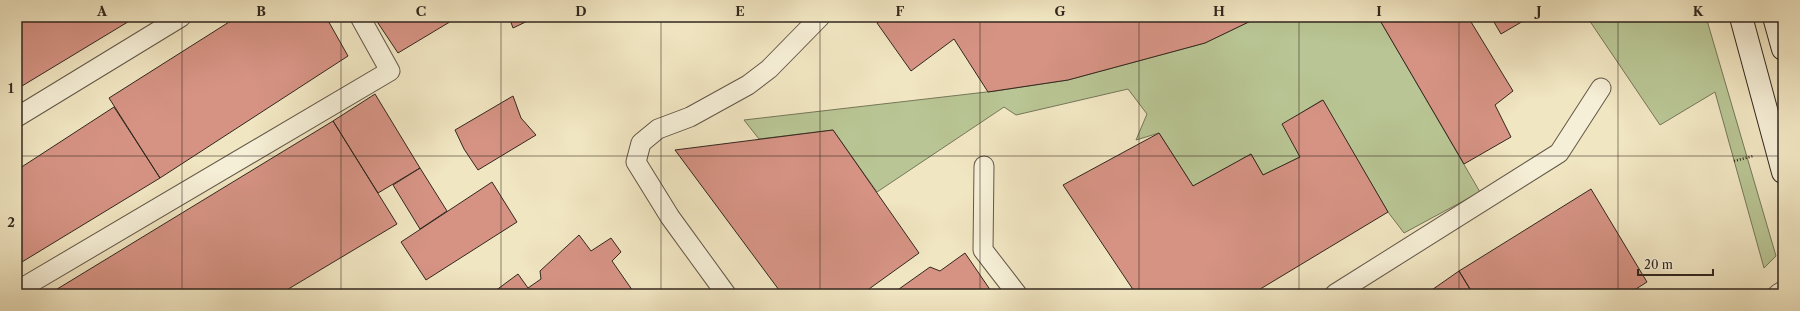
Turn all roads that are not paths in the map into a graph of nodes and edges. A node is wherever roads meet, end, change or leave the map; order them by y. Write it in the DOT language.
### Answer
graph roads {
  1 [pos="181,17"];
  2 [pos="360,17"];
  3 [pos="820,17"];
  4 [pos="1741,17"];
  5 [pos="1774,17"];
  6 [pos="1783,49"];
  7 [pos="1601,88"];
  8 [pos="17,117"];
  9 [pos="984,166"];
  10 [pos="1783,172"];
  11 [pos="17,291"];
  12 [pos="1783,291"];
  13 [pos="1340,293"];
  14 [pos="726,294"];
  15 [pos="1016,294"];
  16 [pos="1778,294"];
  1 -- 8 [label="street"];
  2 -- 11 [label="street"];
  3 -- 14 [label="street"];
  4 -- 10 [label="main road"];
  5 -- 6 [label="main road"];
  7 -- 13 [label="street"];
  9 -- 15 [label="street"];
  12 -- 16 [label="street"];
}
